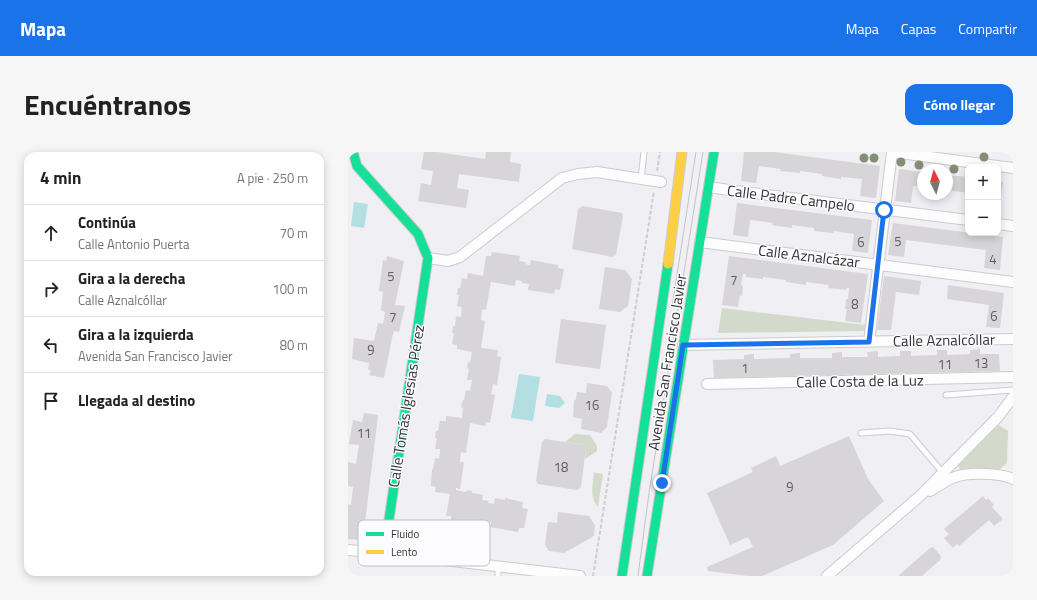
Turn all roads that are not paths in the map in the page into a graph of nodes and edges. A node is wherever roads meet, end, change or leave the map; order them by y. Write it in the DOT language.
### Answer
graph roads {
  1 [pos="353,152"];
  2 [pos="644,152"];
  3 [pos="682,152"];
  4 [pos="714,152"];
  5 [pos="892,152"];
  6 [pos="353,166"];
  7 [pos="1013,168"];
  8 [pos="641,179"];
  9 [pos="658,180"];
  10 [pos="708,187"];
  11 [pos="884,210"];
  12 [pos="965,220"];
  13 [pos="1001,224"];
  14 [pos="1013,226"];
  15 [pos="700,242"];
  16 [pos="428,258"];
  17 [pos="878,264"];
  18 [pos="1013,282"];
  19 [pos="1013,339"];
  20 [pos="869,342"];
  21 [pos="683,345"];
  22 [pos="1013,377"];
  23 [pos="707,384"];
  24 [pos="1013,390"];
  25 [pos="946,394"];
  26 [pos="1013,398"];
  27 [pos="861,433"];
  28 [pos="943,473"];
  29 [pos="1013,479"];
  30 [pos="920,496"];
  31 [pos="389,520"];
  32 [pos="348,550"];
  33 [pos="358,551"];
  34 [pos="466,566"];
  35 [pos="498,571"];
  36 [pos="580,576"];
  37 [pos="622,576"];
  38 [pos="648,576"];
  39 [pos="827,576"];
  1 -- 6 [label="main road"];
  2 -- 8 [label="lane"];
  3 -- 37 [label="main road, Avenida San Francisco Javier"];
  4 -- 10 [label="main road, Avenida San Francisco Javier"];
  5 -- 7 [label="street"];
  5 -- 11 [label="street"];
  6 -- 16 [label="main road"];
  8 -- 9 [label="street"];
  8 -- 16 [label="street"];
  10 -- 11 [label="street, Calle Padre Campelo"];
  10 -- 15 [label="main road, Avenida San Francisco Javier"];
  11 -- 12 [label="street, Calle Padre Campelo"];
  11 -- 17 [label="street"];
  13 -- 14 [label="street"];
  15 -- 17 [label="street, Calle Aznalcázar"];
  15 -- 21 [label="main road, Avenida San Francisco Javier"];
  16 -- 31 [label="main road, Calle Tomás Iglesias Pérez"];
  17 -- 18 [label="street, Calle Aznalcázar"];
  17 -- 20 [label="street"];
  19 -- 20 [label="street, Calle Aznalcóllar"];
  20 -- 21 [label="street, Calle Aznalcóllar"];
  21 -- 38 [label="main road, Avenida San Francisco Javier"];
  22 -- 23 [label="street, Calle Costa de la Luz"];
  24 -- 25 [label="lane"];
  26 -- 28 [label="street"];
  27 -- 28 [label="lane"];
  28 -- 30 [label="street"];
  29 -- 30 [label="street"];
  30 -- 39 [label="street"];
  32 -- 33 [label="street"];
  34 -- 35 [label="street"];
  35 -- 36 [label="street"];
}
